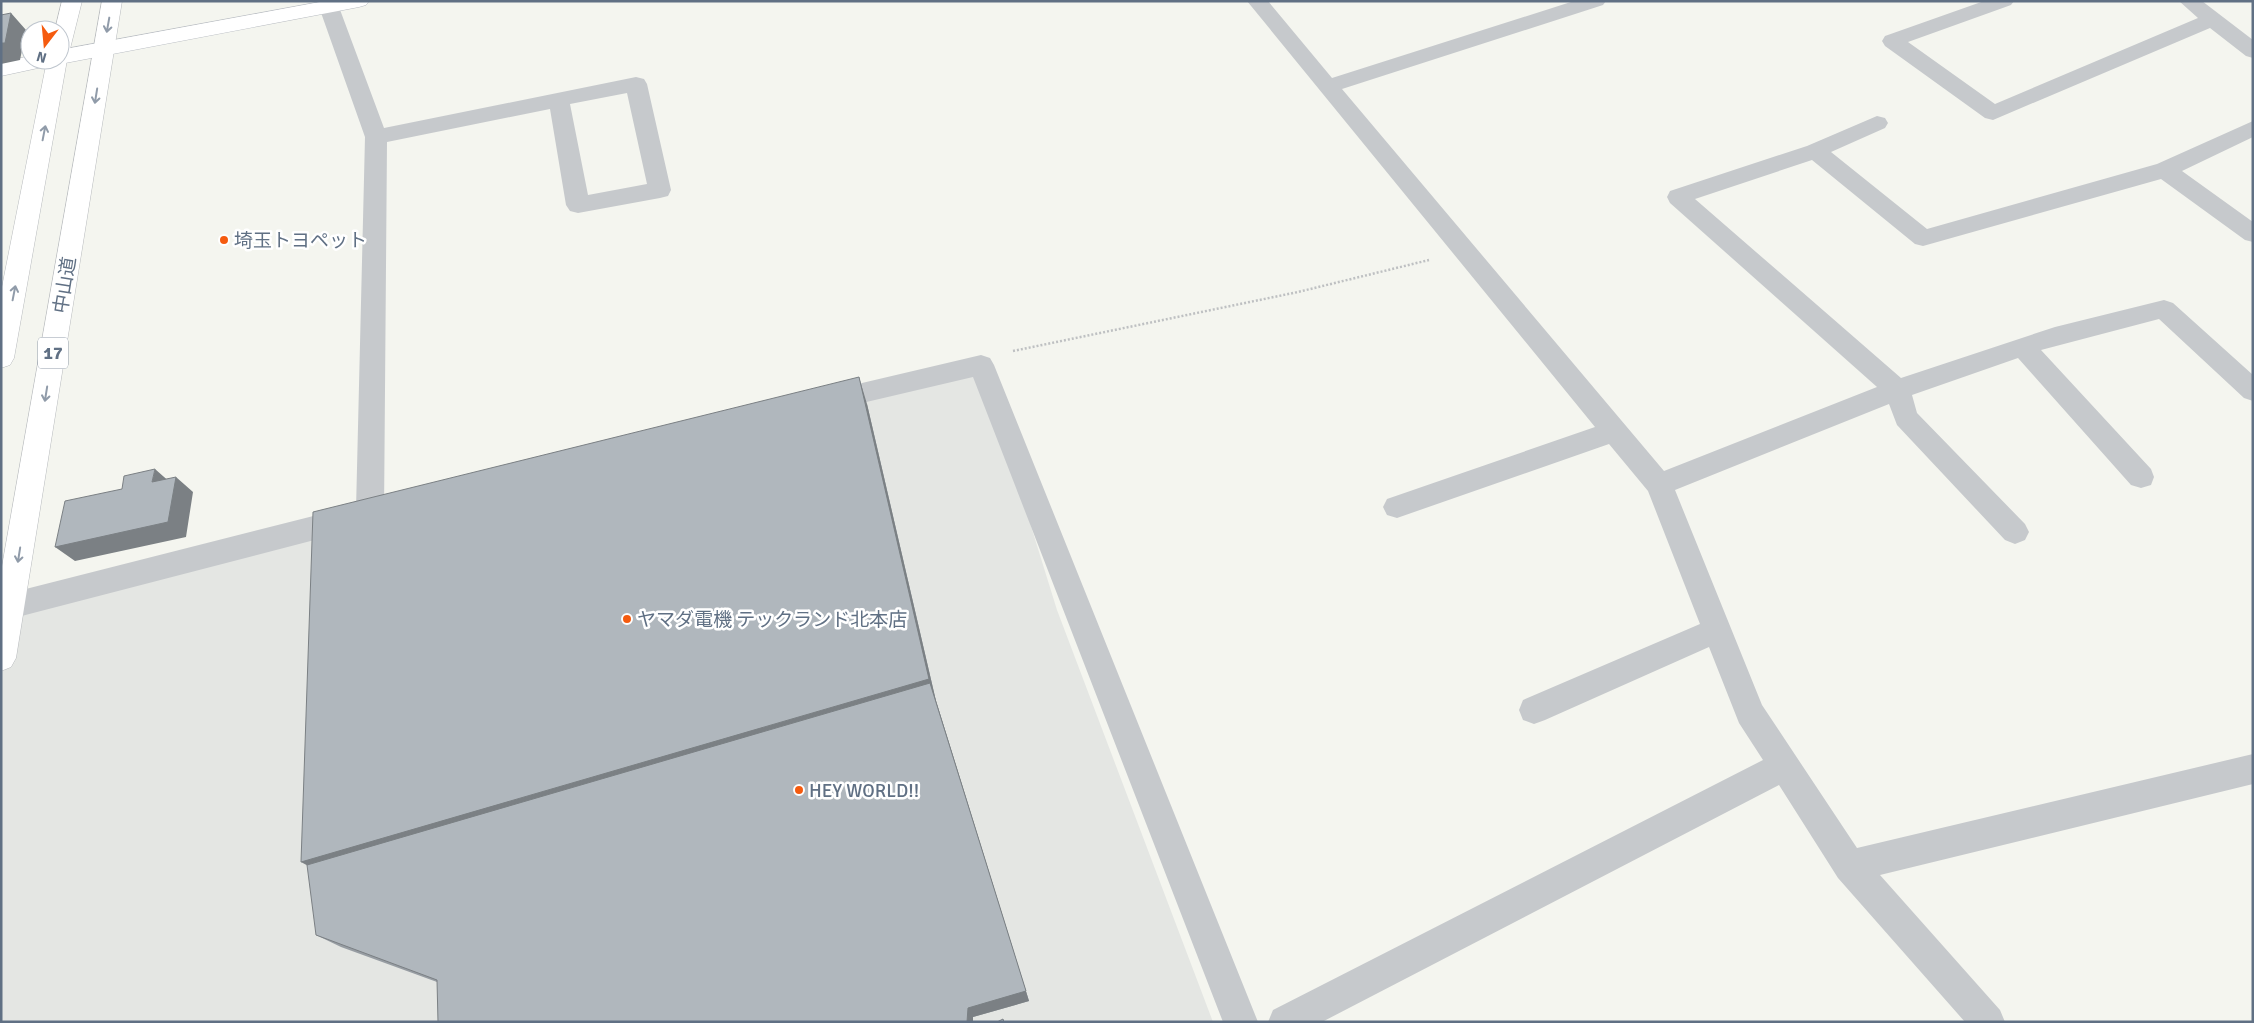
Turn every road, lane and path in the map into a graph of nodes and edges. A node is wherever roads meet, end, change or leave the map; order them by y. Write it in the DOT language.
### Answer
graph roads {
  1 [pos="72,1"];
  2 [pos="112,1"];
  3 [pos="360,1"];
  4 [pos="1257,1"];
  5 [pos="1596,1"];
  6 [pos="2004,1"];
  7 [pos="2189,1"];
  8 [pos="330,4"];
  9 [pos="67,20"];
  10 [pos="2213,20"];
  11 [pos="104,48"];
  12 [pos="2253,51"];
  13 [pos="70,55"];
  14 [pos="20,65"];
  15 [pos="1,69"];
  16 [pos="56,70"];
  17 [pos="1329,86"];
  18 [pos="559,101"];
  19 [pos="1877,123"];
  20 [pos="2253,128"];
  21 [pos="376,137"];
  22 [pos="1815,151"];
  23 [pos="2165,170"];
  24 [pos="2253,234"];
  25 [pos="1465,251"];
  26 [pos="2023,347"];
  27 [pos="1,358"];
  28 [pos="981,366"];
  29 [pos="1897,390"];
  30 [pos="2253,391"];
  31 [pos="803,407"];
  32 [pos="1614,432"];
  33 [pos="2141,477"];
  34 [pos="1659,485"];
  35 [pos="398,507"];
  36 [pos="1397,507"];
  37 [pos="370,514"];
  38 [pos="2015,532"];
  39 [pos="10,606"];
  40 [pos="1717,630"];
  41 [pos="1,658"];
  42 [pos="1534,710"];
  43 [pos="1784,766"];
  44 [pos="2253,769"];
  45 [pos="1850,866"];
  46 [pos="1242,1022"];
  47 [pos="1285,1022"];
  48 [pos="1988,1022"];
  1 -- 9 [label="main road"];
  2 -- 11 [label="main road, 中山道 / 17, one-way"];
  3 -- 8 [label="main road"];
  4 -- 17 [label="street"];
  5 -- 17 [label="street"];
  6 -- 10 [label="street"];
  7 -- 10 [label="street"];
  8 -- 11 [label="main road"];
  8 -- 21 [label="street"];
  10 -- 12 [label="street"];
  11 -- 13 [label="main road"];
  11 -- 39 [label="main road, 中山道 / 17, one-way"];
  14 -- 15 [label="main road"];
  27 -- 16 [label="main road, one-way"];
  17 -- 25 [label="street"];
  18 -- 18 [label="street"];
  18 -- 21 [label="street"];
  19 -- 22 [label="street"];
  20 -- 23 [label="street"];
  21 -- 37 [label="street"];
  22 -- 23 [label="street"];
  22 -- 29 [label="street"];
  23 -- 24 [label="street"];
  25 -- 28 [label="path"];
  25 -- 32 [label="street"];
  26 -- 29 [label="street"];
  26 -- 30 [label="street"];
  26 -- 33 [label="street"];
  28 -- 31 [label="street"];
  28 -- 46 [label="street"];
  29 -- 34 [label="street"];
  29 -- 38 [label="street"];
  32 -- 34 [label="street"];
  32 -- 36 [label="street"];
  34 -- 40 [label="street"];
  35 -- 37 [label="street"];
  37 -- 39 [label="street"];
  39 -- 41 [label="main road, 中山道 / 17"];
  40 -- 42 [label="street"];
  40 -- 43 [label="street"];
  43 -- 45 [label="street"];
  43 -- 47 [label="street"];
  44 -- 45 [label="street"];
  45 -- 48 [label="street"];
}
